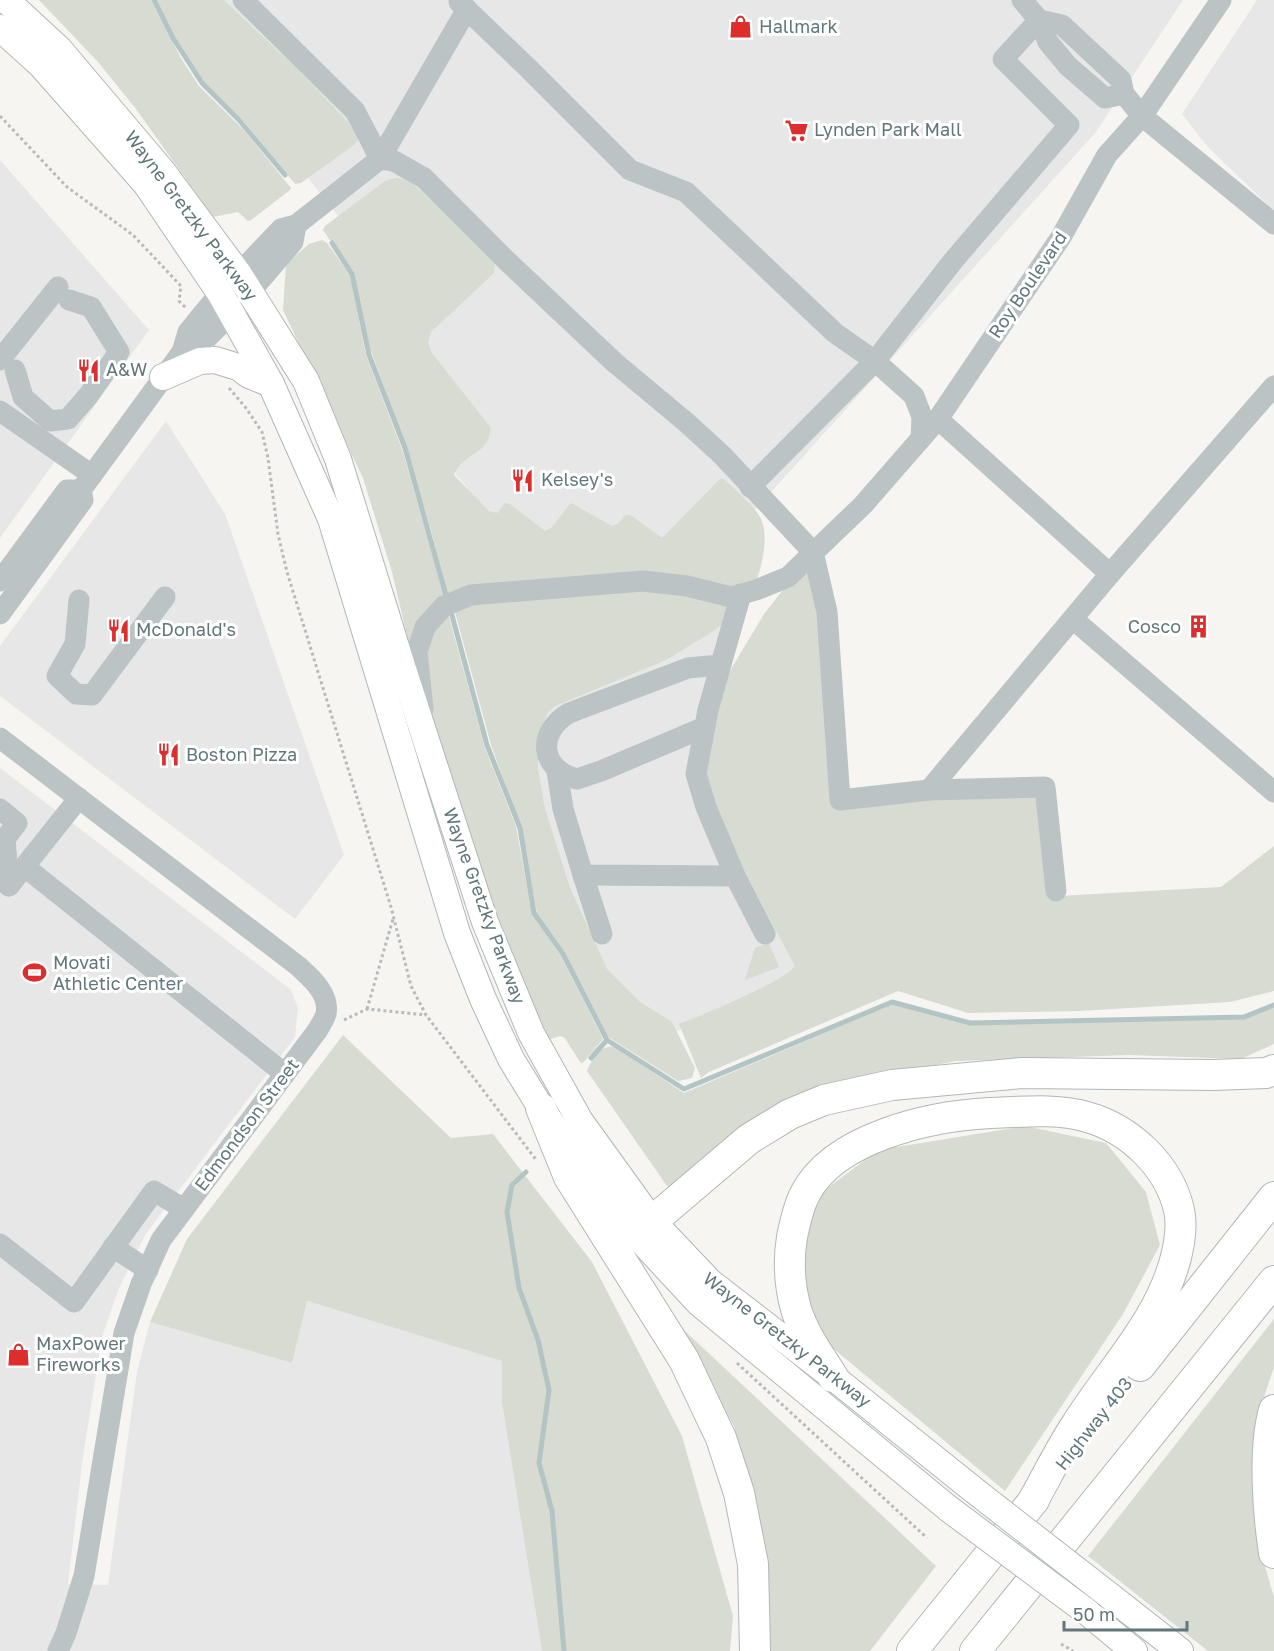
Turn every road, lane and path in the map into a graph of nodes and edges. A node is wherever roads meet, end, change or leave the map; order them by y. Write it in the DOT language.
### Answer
graph roads {
  1 [pos="6,0"];
  2 [pos="243,0"];
  3 [pos="1022,0"];
  4 [pos="1221,0"];
  5 [pos="462,5"];
  6 [pos="1039,20"];
  7 [pos="0,28"];
  8 [pos="1142,116"];
  9 [pos="380,159"];
  10 [pos="1274,224"];
  11 [pos="244,283"];
  12 [pos="226,303"];
  13 [pos="875,361"];
  14 [pos="7,365"];
  15 [pos="163,377"];
  16 [pos="271,384"];
  17 [pos="1274,386"];
  18 [pos="959,388"];
  19 [pos="914,396"];
  20 [pos="0,411"];
  21 [pos="938,419"];
  22 [pos="921,438"];
  23 [pos="86,482"];
  24 [pos="750,487"];
  25 [pos="813,552"];
  26 [pos="1110,574"];
  27 [pos="0,581"];
  28 [pos="741,594"];
  29 [pos="165,597"];
  30 [pos="79,600"];
  31 [pos="0,614"];
  32 [pos="1073,619"];
  33 [pos="720,665"];
  34 [pos="705,727"];
  35 [pos="0,738"];
  36 [pos="426,741"];
  37 [pos="557,771"];
  38 [pos="929,790"];
  39 [pos="1274,792"];
  40 [pos="79,798"];
  41 [pos="0,809"];
  42 [pos="25,867"];
  43 [pos="583,875"];
  44 [pos="735,876"];
  45 [pos="1056,891"];
  46 [pos="394,917"];
  47 [pos="602,934"];
  48 [pos="765,934"];
  49 [pos="367,1009"];
  50 [pos="426,1014"];
  51 [pos="317,1032"];
  52 [pos="1274,1070"];
  53 [pos="285,1074"];
  54 [pos="541,1108"];
  55 [pos="1274,1197"];
  56 [pos="184,1209"];
  57 [pos="644,1228"];
  58 [pos="0,1244"];
  59 [pos="113,1247"];
  60 [pos="148,1270"];
  61 [pos="1274,1281"];
  62 [pos="834,1377"];
  63 [pos="1274,1410"];
  64 [pos="1033,1501"];
  65 [pos="1274,1553"];
  66 [pos="1061,1644"];
  67 [pos="57,1651"];
  68 [pos="755,1651"];
  69 [pos="912,1651"];
  70 [pos="975,1651"];
  71 [pos="1073,1651"];
  72 [pos="1134,1651"];
  73 [pos="1180,1651"];
  1 -- 11 [label="main road, Wayne Gretzky Parkway"];
  2 -- 9 [label="street"];
  3 -- 6 [label="street"];
  4 -- 8 [label="street, Roy Boulevard"];
  5 -- 9 [label="street"];
  5 -- 13 [label="street"];
  6 -- 8 [label="street"];
  6 -- 13 [label="street"];
  7 -- 12 [label="main road, Wayne Gretzky Parkway"];
  8 -- 10 [label="street"];
  8 -- 18 [label="street, Roy Boulevard"];
  9 -- 11 [label="street"];
  9 -- 24 [label="street"];
  11 -- 12 [label="street"];
  11 -- 36 [label="main road, Wayne Gretzky Parkway"];
  12 -- 15 [label="street"];
  12 -- 16 [label="main road, Wayne Gretzky Parkway"];
  13 -- 19 [label="street"];
  13 -- 24 [label="street"];
  14 -- 14 [label="street"];
  15 -- 16 [label="main road"];
  15 -- 23 [label="street"];
  16 -- 54 [label="main road, Wayne Gretzky Parkway"];
  17 -- 26 [label="street"];
  18 -- 19 [label="street"];
  18 -- 21 [label="street, Roy Boulevard"];
  19 -- 22 [label="street"];
  20 -- 23 [label="street"];
  21 -- 22 [label="street, Roy Boulevard"];
  21 -- 26 [label="street"];
  22 -- 25 [label="street, Roy Boulevard"];
  23 -- 27 [label="street"];
  23 -- 31 [label="street"];
  24 -- 25 [label="street"];
  25 -- 28 [label="street, Roy Boulevard"];
  25 -- 38 [label="street"];
  26 -- 32 [label="street"];
  28 -- 33 [label="street"];
  28 -- 36 [label="street"];
  29 -- 30 [label="street"];
  32 -- 38 [label="street"];
  32 -- 39 [label="street"];
  33 -- 34 [label="street"];
  33 -- 37 [label="street"];
  34 -- 37 [label="street"];
  34 -- 44 [label="street"];
  35 -- 40 [label="street, Edmondson Street"];
  36 -- 57 [label="main road, Wayne Gretzky Parkway"];
  37 -- 43 [label="street"];
  38 -- 45 [label="street"];
  40 -- 42 [label="street"];
  40 -- 51 [label="street, Edmondson Street"];
  41 -- 42 [label="street"];
  42 -- 53 [label="street"];
  43 -- 44 [label="street"];
  43 -- 47 [label="street"];
  44 -- 48 [label="street"];
  46 -- 49 [label="path"];
  49 -- 50 [label="path"];
  49 -- 51 [label="path"];
  51 -- 53 [label="street, Edmondson Street"];
  52 -- 57 [label="highway"];
  53 -- 56 [label="street, Edmondson Street"];
  54 -- 57 [label="main road, Wayne Gretzky Parkway"];
  54 -- 68 [label="highway"];
  55 -- 64 [label="highway, Highway 403"];
  56 -- 59 [label="street"];
  56 -- 60 [label="street, Edmondson Street"];
  57 -- 62 [label="main road, Wayne Gretzky Parkway"];
  57 -- 72 [label="main road, Wayne Gretzky Parkway, bridge"];
  58 -- 59 [label="street"];
  59 -- 60 [label="street"];
  60 -- 67 [label="street, Edmondson Street"];
  61 -- 70 [label="highway"];
  62 -- 64 [label="highway"];
  62 -- 73 [label="main road, Wayne Gretzky Parkway, bridge"];
  63 -- 65 [label="highway"];
  64 -- 69 [label="highway, Highway 403"];
  66 -- 71 [label="path"];
}
